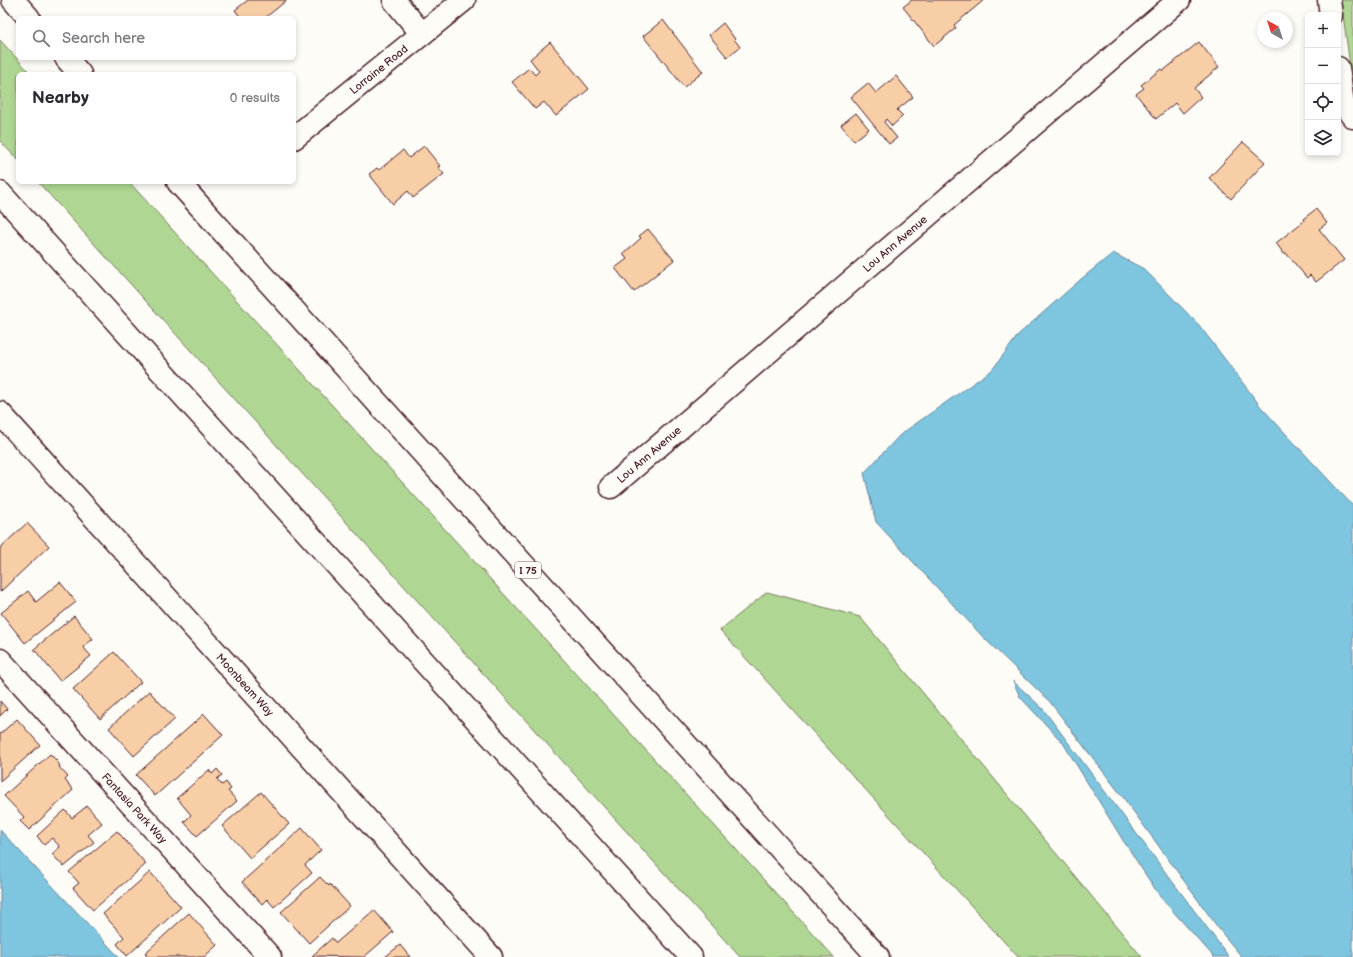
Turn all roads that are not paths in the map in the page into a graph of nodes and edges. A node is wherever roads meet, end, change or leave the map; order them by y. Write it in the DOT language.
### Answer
graph roads {
  1 [pos="13,0"];
  2 [pos="394,0"];
  3 [pos="464,0"];
  4 [pos="1179,0"];
  5 [pos="1329,0"];
  6 [pos="1331,12"];
  7 [pos="27,16"];
  8 [pos="422,34"];
  9 [pos="68,60"];
  10 [pos="78,72"];
  11 [pos="1340,84"];
  12 [pos="1353,116"];
  13 [pos="296,136"];
  14 [pos="180,184"];
  15 [pos="0,193"];
  16 [pos="0,413"];
  17 [pos="611,487"];
  18 [pos="0,660"];
  19 [pos="270,957"];
  20 [pos="491,957"];
  21 [pos="691,957"];
  22 [pos="878,957"];
  1 -- 7 [label="main road"];
  2 -- 8 [label="main road"];
  3 -- 8 [label="main road, Lorraine Road"];
  4 -- 17 [label="main road, Lou Ann Avenue"];
  5 -- 6 [label="main road"];
  8 -- 13 [label="main road, Lorraine Road"];
  9 -- 10 [label="main road"];
  11 -- 12 [label="main road"];
  14 -- 22 [label="main road, I 75"];
  15 -- 21 [label="main road"];
  16 -- 20 [label="main road, Moonbeam Way"];
  18 -- 19 [label="main road, Fantasia Park Way"];
}
